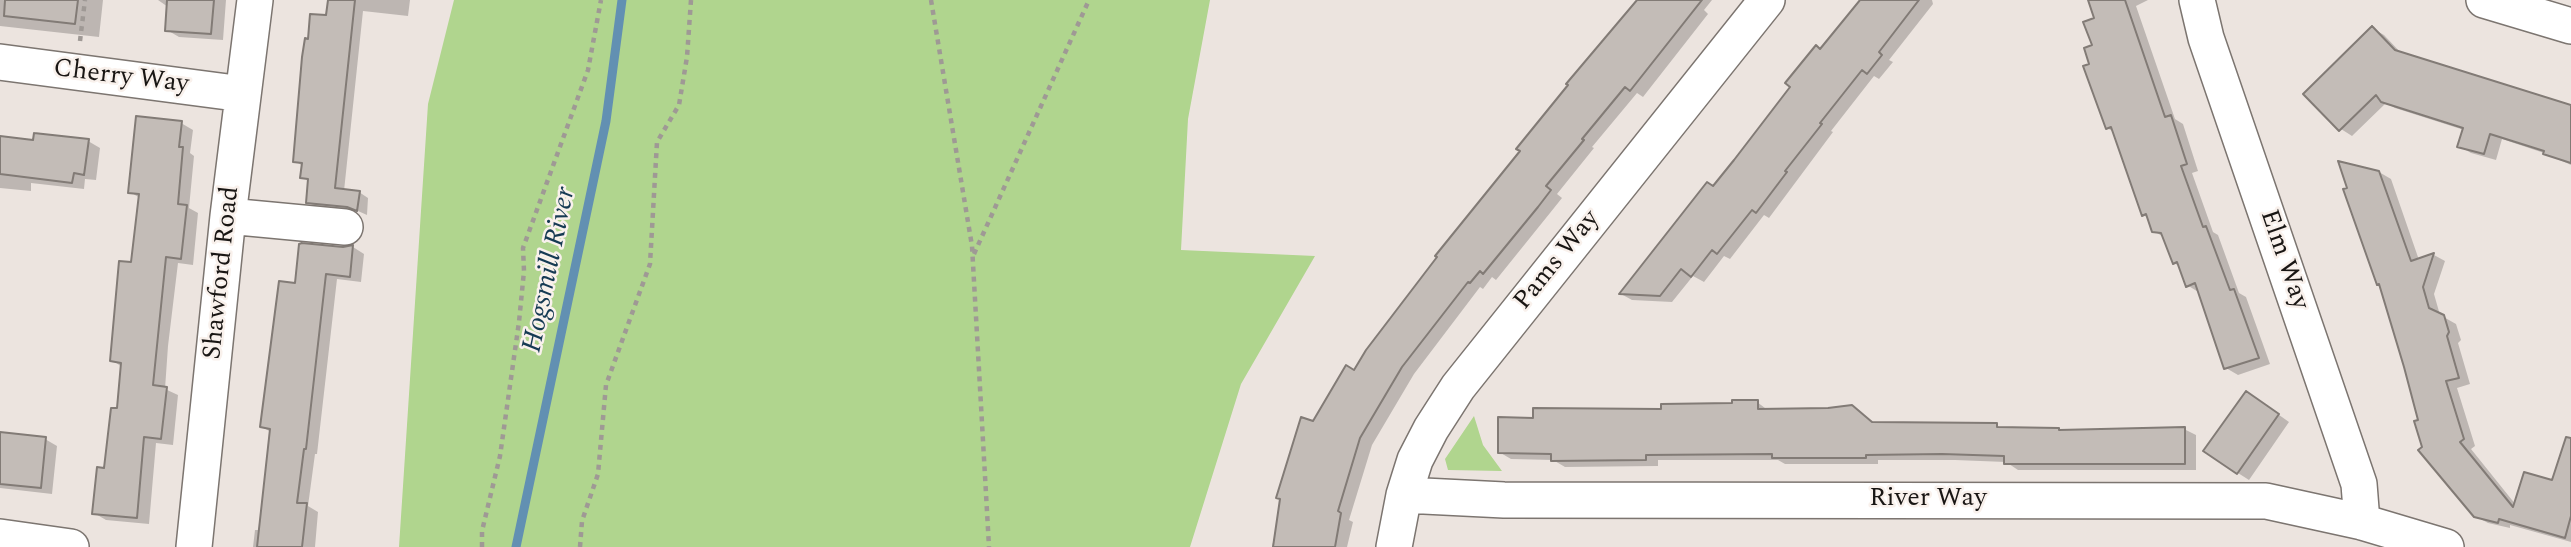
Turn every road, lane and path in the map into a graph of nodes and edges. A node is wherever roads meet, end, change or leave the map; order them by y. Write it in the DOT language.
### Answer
graph roads {
  1 [pos="85,0"];
  2 [pos="256,0"];
  3 [pos="601,0"];
  4 [pos="691,0"];
  5 [pos="931,0"];
  6 [pos="1088,0"];
  7 [pos="1767,0"];
  8 [pos="2197,0"];
  9 [pos="2484,0"];
  10 [pos="2571,26"];
  11 [pos="0,62"];
  12 [pos="77,71"];
  13 [pos="243,94"];
  14 [pos="228,216"];
  15 [pos="345,227"];
  16 [pos="972,257"];
  17 [pos="1404,495"];
  18 [pos="2362,522"];
  19 [pos="0,537"];
  20 [pos="71,547"];
  21 [pos="194,547"];
  22 [pos="482,547"];
  23 [pos="580,547"];
  24 [pos="989,547"];
  25 [pos="1394,547"];
  26 [pos="2446,547"];
  1 -- 12 [label="path"];
  2 -- 13 [label="street, Shawford Road"];
  3 -- 22 [label="path"];
  4 -- 23 [label="path"];
  5 -- 16 [label="path"];
  6 -- 16 [label="path"];
  7 -- 17 [label="street, Pams Way"];
  8 -- 18 [label="street, Elm Way"];
  9 -- 10 [label="street"];
  11 -- 12 [label="street, Cherry Way"];
  12 -- 13 [label="street, Cherry Way"];
  13 -- 14 [label="street, Shawford Road"];
  14 -- 15 [label="street"];
  14 -- 21 [label="street, Shawford Road"];
  16 -- 24 [label="path"];
  17 -- 18 [label="street, River Way"];
  17 -- 25 [label="street, Pams Way"];
  18 -- 26 [label="street, River Way"];
  19 -- 20 [label="street"];
}
